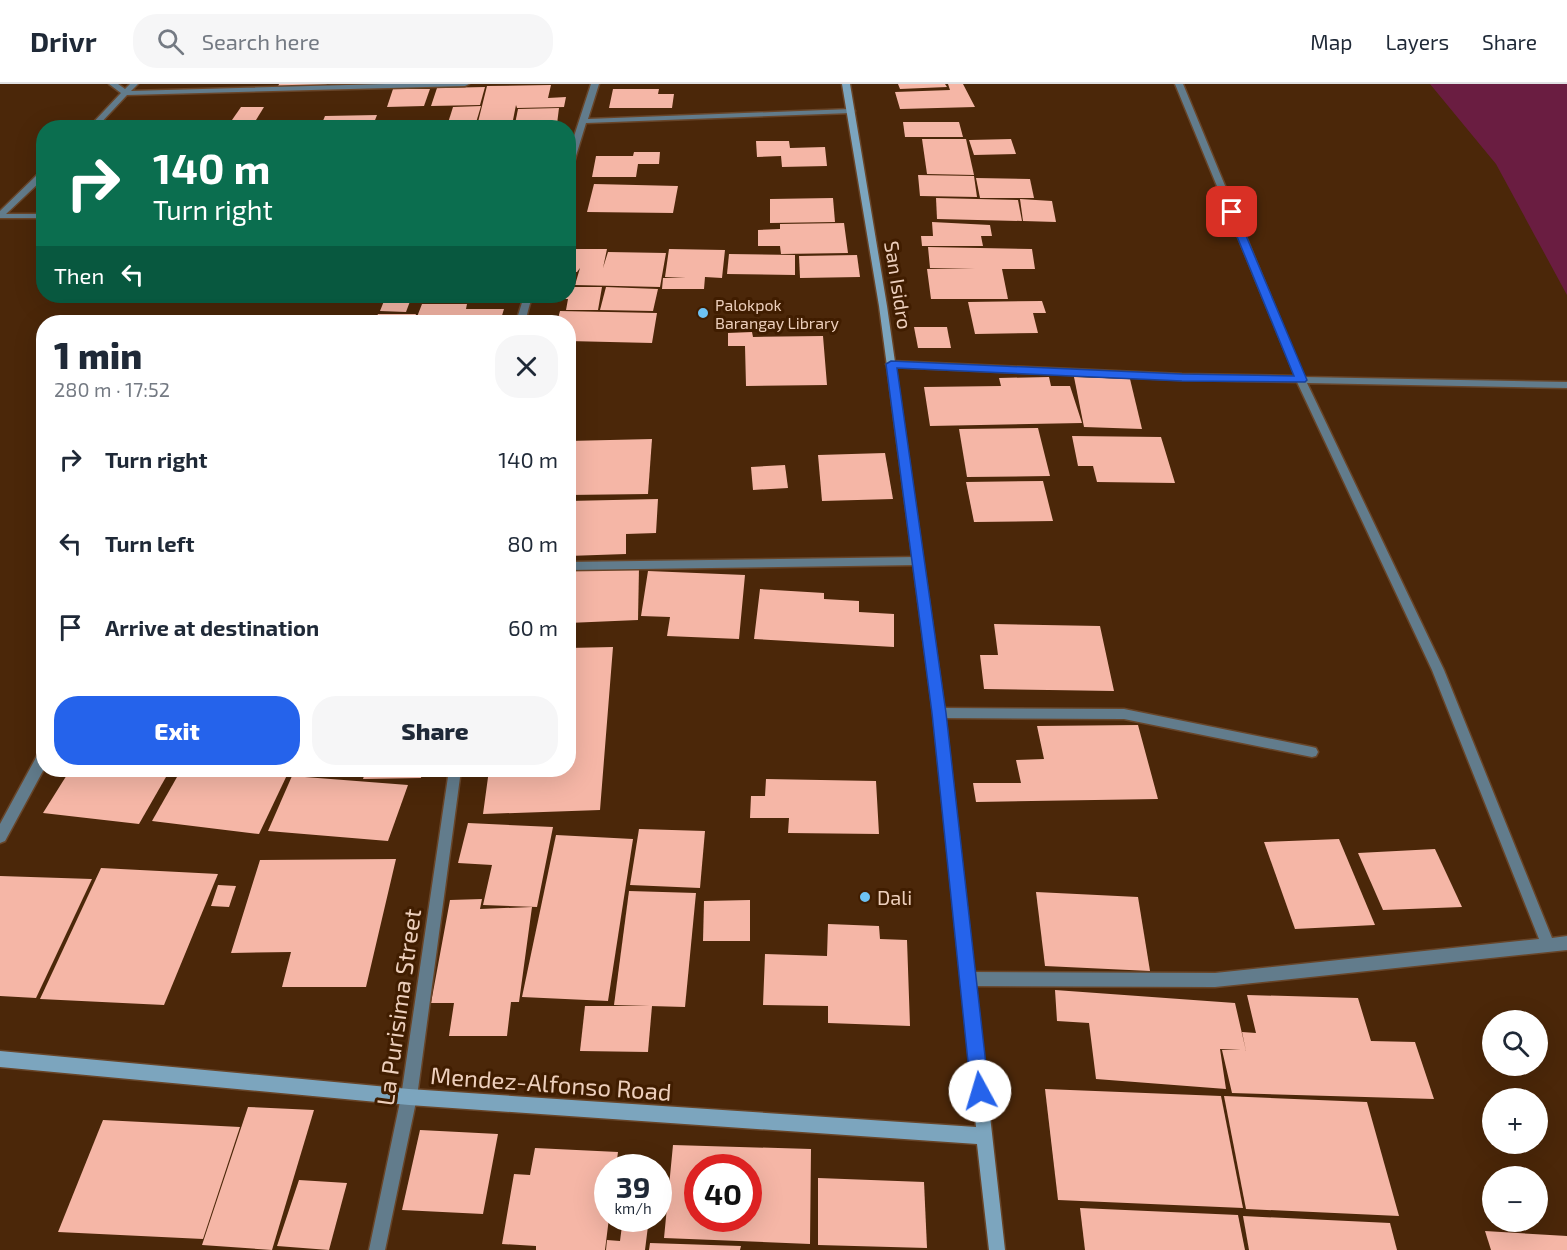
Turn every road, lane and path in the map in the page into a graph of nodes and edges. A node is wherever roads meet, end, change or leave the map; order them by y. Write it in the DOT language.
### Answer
graph roads {
  1 [pos="113,84"];
  2 [pos="134,84"];
  3 [pos="465,84"];
  4 [pos="595,84"];
  5 [pos="846,84"];
  6 [pos="1179,84"];
  7 [pos="126,93"];
  8 [pos="851,111"];
  9 [pos="99,120"];
  10 [pos="584,121"];
  11 [pos="576,145"];
  12 [pos="36,181"];
  13 [pos="0,215"];
  14 [pos="36,216"];
  15 [pos="891,364"];
  16 [pos="1301,380"];
  17 [pos="1567,385"];
  18 [pos="917,561"];
  19 [pos="576,566"];
  20 [pos="939,713"];
  21 [pos="1312,752"];
  22 [pos="36,771"];
  23 [pos="454,777"];
  24 [pos="0,837"];
  25 [pos="1567,943"];
  26 [pos="1548,945"];
  27 [pos="968,979"];
  28 [pos="0,1059"];
  29 [pos="409,1097"];
  30 [pos="984,1136"];
  31 [pos="377,1250"];
  32 [pos="997,1250"];
  1 -- 7 [label="street"];
  2 -- 7 [label="street"];
  3 -- 7 [label="street"];
  4 -- 10 [label="street"];
  5 -- 8 [label="street, San Isidro"];
  6 -- 16 [label="street"];
  7 -- 9 [label="street"];
  8 -- 10 [label="street"];
  8 -- 15 [label="street, San Isidro"];
  10 -- 11 [label="street"];
  12 -- 13 [label="street"];
  13 -- 14 [label="street"];
  15 -- 16 [label="street"];
  15 -- 18 [label="street, San Isidro"];
  16 -- 17 [label="street"];
  16 -- 26 [label="street"];
  18 -- 19 [label="street"];
  18 -- 20 [label="street, San Isidro"];
  20 -- 21 [label="street"];
  20 -- 27 [label="street, San Isidro"];
  22 -- 24 [label="street"];
  23 -- 29 [label="street, La Purisima Street"];
  25 -- 26 [label="street"];
  26 -- 27 [label="street"];
  27 -- 30 [label="street, San Isidro"];
  28 -- 29 [label="street, Mendez-Alfonso Road"];
  29 -- 30 [label="street, Mendez-Alfonso Road"];
  29 -- 31 [label="street, La Purisima Street"];
  30 -- 32 [label="street"];
}
